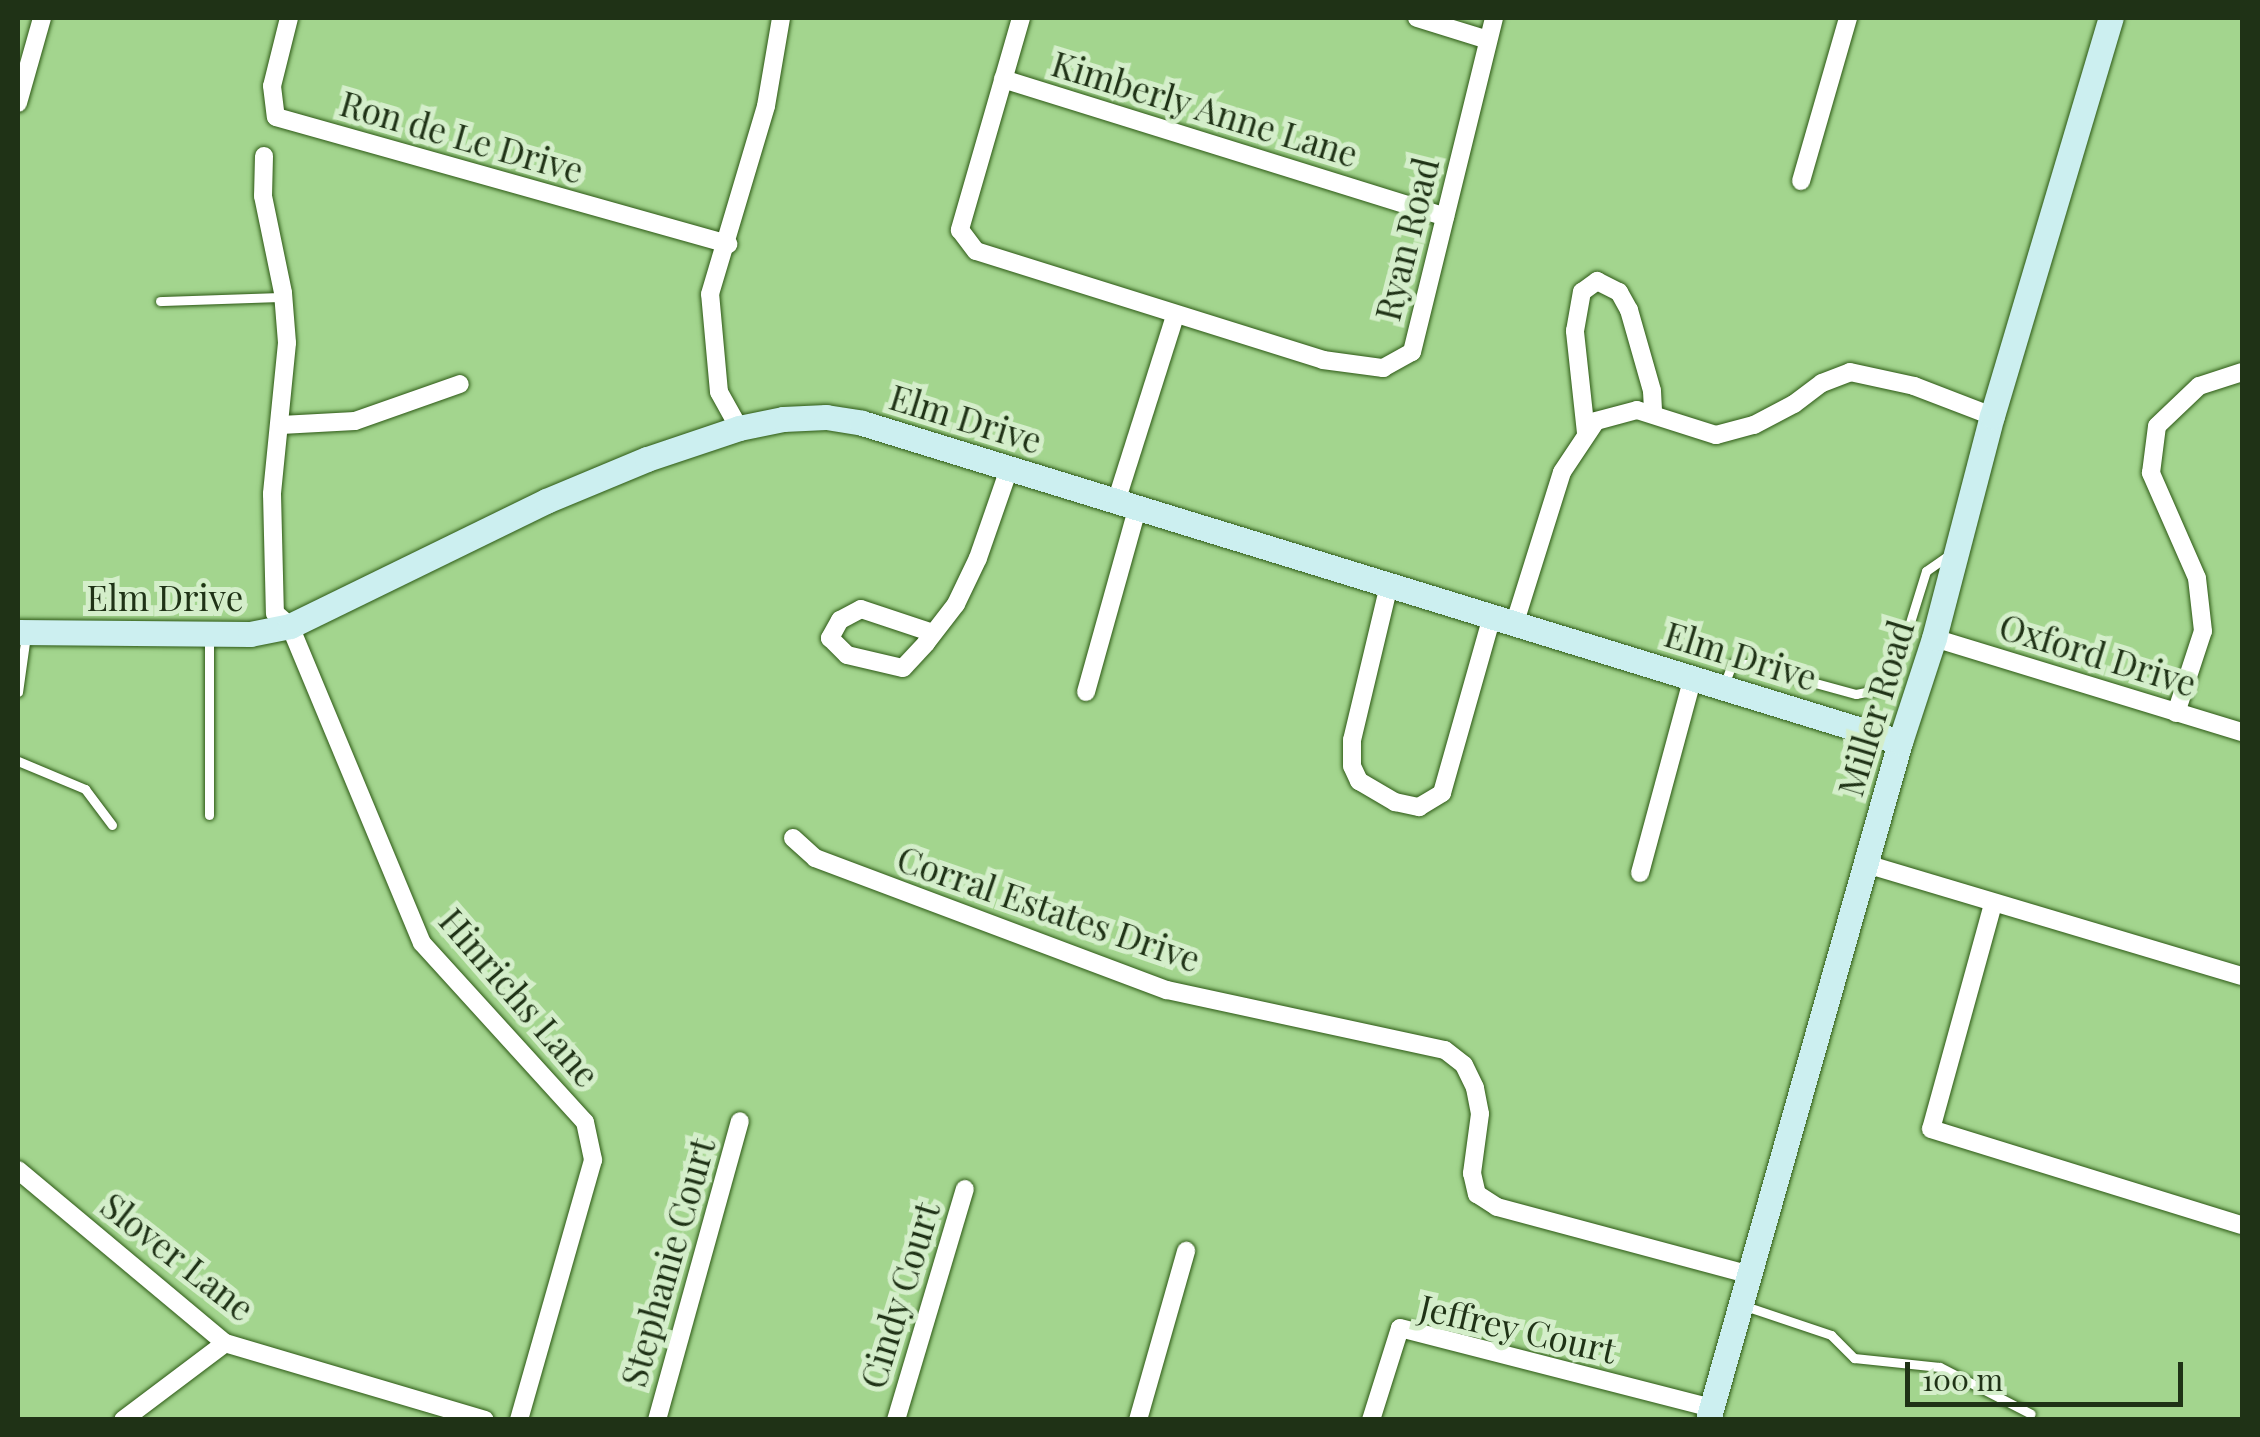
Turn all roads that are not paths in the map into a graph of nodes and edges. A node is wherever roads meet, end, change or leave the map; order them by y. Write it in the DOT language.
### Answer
graph roads {
  1 [pos="42,18"];
  2 [pos="289,18"];
  3 [pos="782,18"];
  4 [pos="1020,18"];
  5 [pos="1417,18"];
  6 [pos="1494,18"];
  7 [pos="1848,18"];
  8 [pos="2112,18"];
  9 [pos="1488,40"];
  10 [pos="1003,80"];
  11 [pos="18,103"];
  12 [pos="264,156"];
  13 [pos="1801,181"];
  14 [pos="1444,217"];
  15 [pos="728,244"];
  16 [pos="283,297"];
  17 [pos="160,301"];
  18 [pos="1175,316"];
  19 [pos="2242,372"];
  20 [pos="460,384"];
  21 [pos="1652,412"];
  22 [pos="1992,416"];
  23 [pos="281,425"];
  24 [pos="739,428"];
  25 [pos="1586,433"];
  26 [pos="1010,469"];
  27 [pos="1127,506"];
  28 [pos="1956,552"];
  29 [pos="1389,585"];
  30 [pos="1503,619"];
  31 [pos="290,626"];
  32 [pos="22,632"];
  33 [pos="209,633"];
  34 [pos="934,633"];
  35 [pos="1934,638"];
  36 [pos="1693,676"];
  37 [pos="1724,685"];
  38 [pos="18,692"];
  39 [pos="1086,692"];
  40 [pos="2176,712"];
  41 [pos="2242,732"];
  42 [pos="1900,742"];
  43 [pos="18,761"];
  44 [pos="209,815"];
  45 [pos="112,825"];
  46 [pos="793,838"];
  47 [pos="1866,864"];
  48 [pos="1640,873"];
  49 [pos="1993,904"];
  50 [pos="2242,976"];
  51 [pos="740,1121"];
  52 [pos="18,1170"];
  53 [pos="964,1188"];
  54 [pos="2242,1225"];
  55 [pos="1186,1251"];
  56 [pos="1750,1275"];
  57 [pos="1742,1306"];
  58 [pos="224,1343"];
  59 [pos="1710,1414"];
  60 [pos="2030,1414"];
  61 [pos="123,1420"];
  62 [pos="485,1420"];
  63 [pos="519,1420"];
  64 [pos="657,1420"];
  65 [pos="896,1420"];
  66 [pos="1138,1420"];
  67 [pos="1370,1420"];
  1 -- 11 [label="street"];
  2 -- 15 [label="street, Ron de Le Drive"];
  3 -- 15 [label="street"];
  4 -- 10 [label="street"];
  5 -- 9 [label="street"];
  6 -- 9 [label="street, Ryan Road"];
  7 -- 13 [label="street"];
  8 -- 22 [label="street, Miller Road"];
  9 -- 14 [label="street, Ryan Road"];
  10 -- 14 [label="street, Kimberly Anne Lane"];
  10 -- 18 [label="street, Ryan Road"];
  12 -- 16 [label="street"];
  14 -- 18 [label="street, Ryan Road"];
  15 -- 24 [label="street"];
  16 -- 17 [label="lane"];
  16 -- 23 [label="street"];
  18 -- 27 [label="street"];
  19 -- 40 [label="street"];
  20 -- 23 [label="street"];
  21 -- 22 [label="street"];
  21 -- 25 [label="street"];
  21 -- 25 [label="street"];
  22 -- 28 [label="street, Miller Road"];
  23 -- 31 [label="street, Hinrichs Lane"];
  24 -- 26 [label="street, Elm Drive"];
  24 -- 31 [label="street, Elm Drive"];
  25 -- 30 [label="street"];
  26 -- 27 [label="street, Elm Drive"];
  26 -- 34 [label="street"];
  27 -- 29 [label="street, Elm Drive"];
  27 -- 39 [label="street"];
  28 -- 35 [label="street, Miller Road"];
  28 -- 37 [label="lane"];
  29 -- 30 [label="street, Elm Drive"];
  29 -- 30 [label="street"];
  30 -- 36 [label="street, Elm Drive"];
  31 -- 33 [label="street, Elm Drive"];
  31 -- 63 [label="street, Hinrichs Lane"];
  32 -- 33 [label="street, Elm Drive"];
  32 -- 38 [label="lane"];
  33 -- 44 [label="lane"];
  34 -- 34 [label="street"];
  35 -- 40 [label="street, Oxford Drive"];
  35 -- 42 [label="street, Miller Road"];
  36 -- 37 [label="street, Elm Drive"];
  36 -- 48 [label="street"];
  37 -- 42 [label="street, Elm Drive"];
  40 -- 41 [label="street, Oxford Drive"];
  42 -- 47 [label="street, Miller Road"];
  43 -- 45 [label="lane"];
  46 -- 56 [label="street, Corral Estates Drive"];
  47 -- 49 [label="street"];
  47 -- 56 [label="street, Miller Road"];
  49 -- 50 [label="street"];
  49 -- 54 [label="street"];
  51 -- 64 [label="street, Stephanie Court"];
  52 -- 58 [label="street, Slover Lane"];
  53 -- 65 [label="street, Cindy Court"];
  55 -- 66 [label="street"];
  56 -- 57 [label="street, Miller Road"];
  57 -- 59 [label="street, Miller Road"];
  57 -- 60 [label="lane"];
  58 -- 61 [label="street"];
  58 -- 62 [label="street, Slover Lane"];
  59 -- 67 [label="street, Jeffrey Court"];
}
